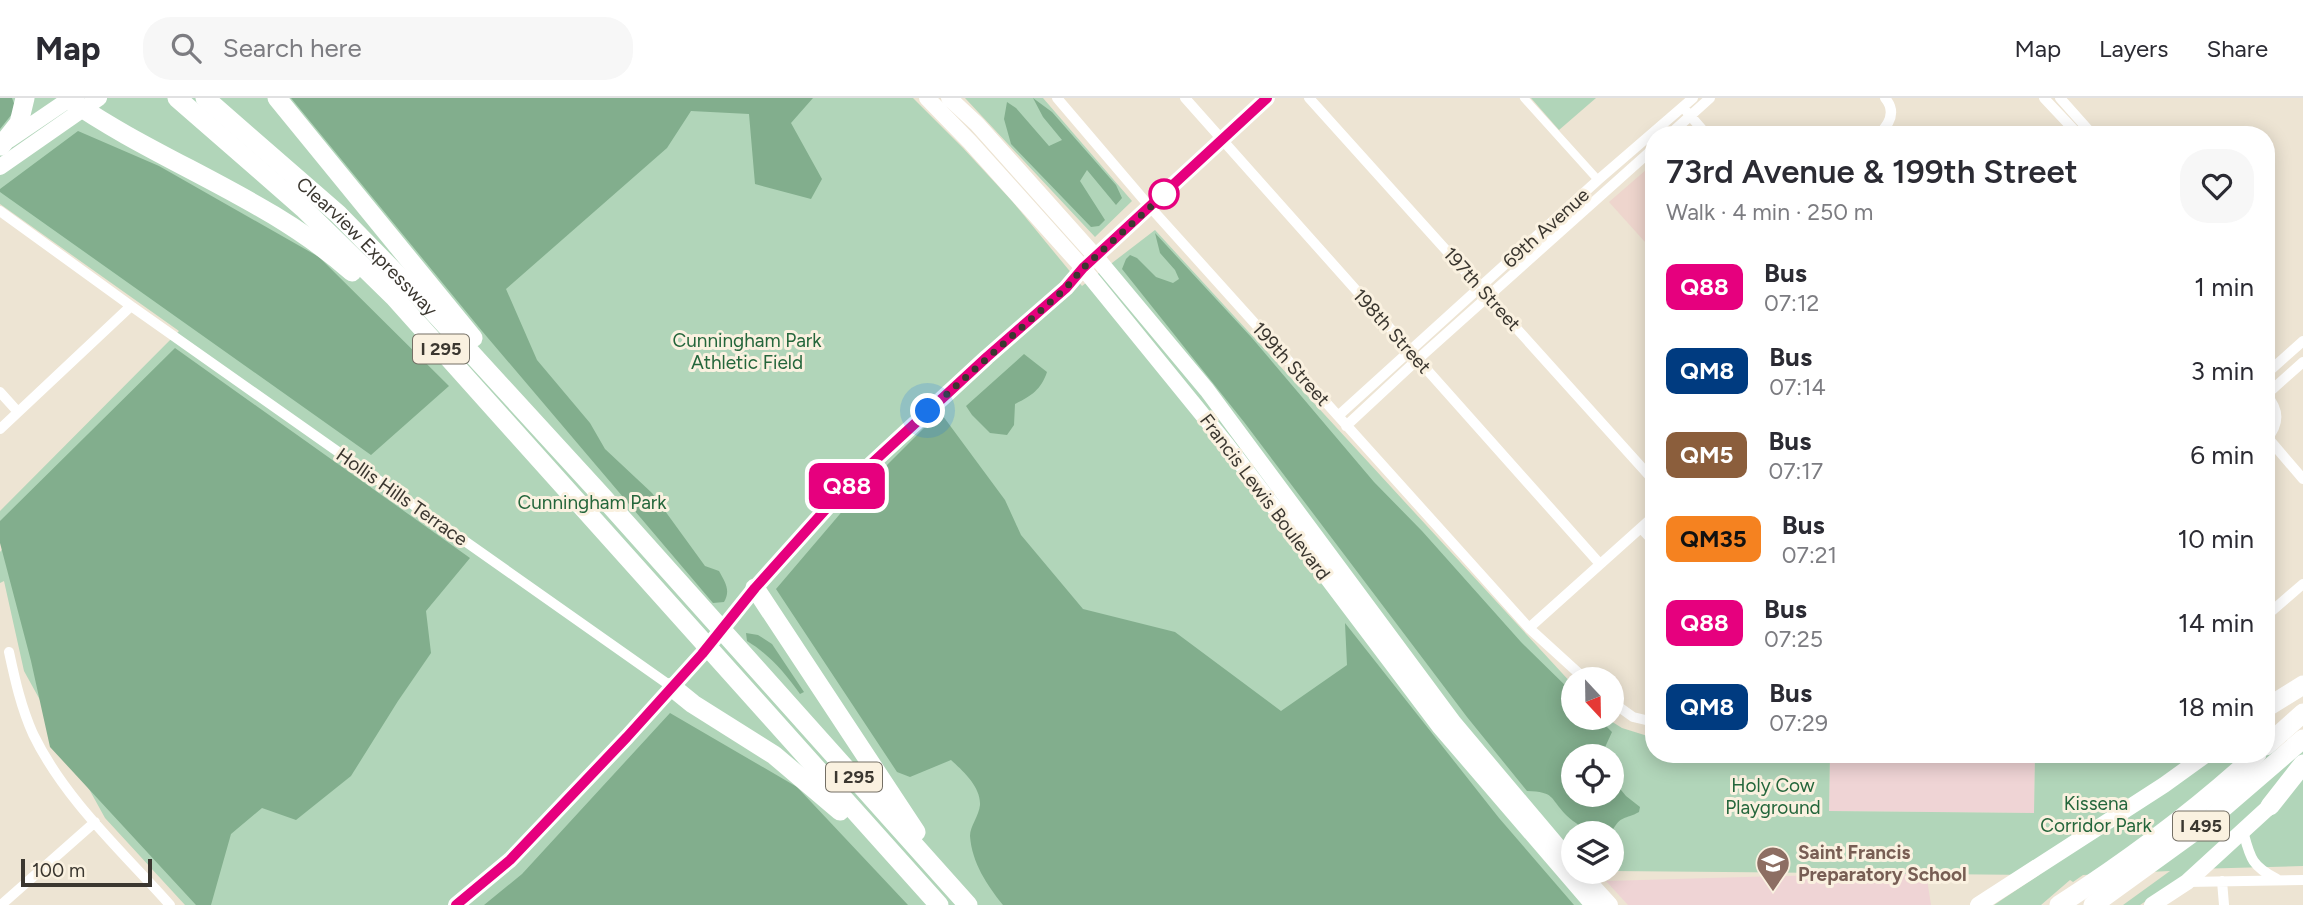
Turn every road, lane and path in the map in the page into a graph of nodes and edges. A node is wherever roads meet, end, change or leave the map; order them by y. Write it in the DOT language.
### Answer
graph roads {
  1 [pos="25,98"];
  2 [pos="177,98"];
  3 [pos="205,98"];
  4 [pos="277,98"];
  5 [pos="927,98"];
  6 [pos="949,98"];
  7 [pos="1057,98"];
  8 [pos="1185,98"];
  9 [pos="1267,98"];
  10 [pos="1309,98"];
  11 [pos="1524,98"];
  12 [pos="1693,98"];
  13 [pos="1710,98"];
  14 [pos="1885,98"];
  15 [pos="2044,98"];
  16 [pos="2060,98"];
  17 [pos="78,100"];
  18 [pos="1687,111"];
  19 [pos="1668,126"];
  20 [pos="1676,126"];
  21 [pos="1700,126"];
  22 [pos="1887,126"];
  23 [pos="2077,126"];
  24 [pos="2080,126"];
  25 [pos="1223,140"];
  26 [pos="1645,144"];
  27 [pos="0,146"];
  28 [pos="1645,156"];
  29 [pos="0,167"];
  30 [pos="1598,180"];
  31 [pos="1150,207"];
  32 [pos="0,211"];
  33 [pos="1090,262"];
  34 [pos="1480,287"];
  35 [pos="1488,296"];
  36 [pos="131,306"];
  37 [pos="2303,341"];
  38 [pos="1413,356"];
  39 [pos="2303,362"];
  40 [pos="2275,366"];
  41 [pos="2275,387"];
  42 [pos="0,392"];
  43 [pos="485,397"];
  44 [pos="2275,408"];
  45 [pos="18,412"];
  46 [pos="1338,416"];
  47 [pos="1346,425"];
  48 [pos="0,429"];
  49 [pos="2275,430"];
  50 [pos="2275,448"];
  51 [pos="1645,471"];
  52 [pos="2303,479"];
  53 [pos="602,496"];
  54 [pos="1645,524"];
  55 [pos="1641,528"];
  56 [pos="1645,532"];
  57 [pos="1600,564"];
  58 [pos="2302,585"];
  59 [pos="755,588"];
  60 [pos="2275,608"];
  61 [pos="1529,628"];
  62 [pos="9,652"];
  63 [pos="1571,667"];
  64 [pos="2303,685"];
  65 [pos="672,687"];
  66 [pos="2275,702"];
  67 [pos="1624,711"];
  68 [pos="2303,713"];
  69 [pos="1645,720"];
  70 [pos="2275,738"];
  71 [pos="2303,739"];
  72 [pos="2191,763"];
  73 [pos="2247,763"];
  74 [pos="2303,764"];
  75 [pos="2270,806"];
  76 [pos="94,822"];
  77 [pos="2243,831"];
  78 [pos="1561,850"];
  79 [pos="2279,880"];
  80 [pos="2303,880"];
  81 [pos="2222,881"];
  82 [pos="2187,882"];
  83 [pos="1591,884"];
  84 [pos="933,898"];
  85 [pos="965,902"];
  86 [pos="1,905"];
  87 [pos="170,905"];
  88 [pos="456,905"];
  89 [pos="1593,905"];
  90 [pos="1610,905"];
  91 [pos="1978,905"];
  92 [pos="2059,905"];
  93 [pos="2093,905"];
  94 [pos="2152,905"];
  95 [pos="2224,905"];
  1 -- 27 [label="highway"];
  2 -- 43 [label="highway, Clearview Expressway / I 295"];
  3 -- 53 [label="highway, Clearview Expressway / I 295"];
  4 -- 53 [label="highway"];
  5 -- 33 [label="main road, Francis Lewis Boulevard"];
  6 -- 33 [label="main road, Francis Lewis Boulevard"];
  7 -- 31 [label="street, 199th Street"];
  8 -- 25 [label="street, 198th Street"];
  9 -- 25 [label="street"];
  10 -- 34 [label="street, 197th Street"];
  11 -- 30 [label="street"];
  12 -- 18 [label="street, 69th Avenue"];
  13 -- 18 [label="street, 69th Avenue"];
  14 -- 22 [label="street"];
  15 -- 23 [label="street"];
  16 -- 24 [label="street"];
  17 -- 27 [label="main road"];
  17 -- 29 [label="main road"];
  17 -- 43 [label="highway"];
  18 -- 19 [label="street, 69th Avenue"];
  18 -- 20 [label="street, 69th Avenue"];
  18 -- 21 [label="street"];
  25 -- 31 [label="street"];
  25 -- 38 [label="street, 198th Street"];
  26 -- 30 [label="street, 69th Avenue"];
  28 -- 35 [label="street, 69th Avenue"];
  30 -- 34 [label="street, 69th Avenue"];
  31 -- 33 [label="street"];
  31 -- 46 [label="street, 199th Street"];
  32 -- 36 [label="street, Hollis Hills Terrace"];
  33 -- 59 [label="street"];
  33 -- 78 [label="main road, Francis Lewis Boulevard"];
  33 -- 89 [label="main road, Francis Lewis Boulevard"];
  34 -- 35 [label="street, 197th Street"];
  34 -- 38 [label="street, 69th Avenue"];
  35 -- 38 [label="street, 69th Avenue"];
  35 -- 51 [label="street, 197th Street"];
  36 -- 45 [label="street"];
  36 -- 65 [label="street, Hollis Hills Terrace"];
  37 -- 40 [label="street"];
  38 -- 46 [label="street, 69th Avenue"];
  38 -- 47 [label="street, 69th Avenue"];
  38 -- 57 [label="street, 198th Street"];
  39 -- 41 [label="street"];
  42 -- 45 [label="street"];
  43 -- 84 [label="highway, Clearview Expressway / I 295"];
  44 -- 49 [label="street"];
  45 -- 48 [label="street"];
  46 -- 47 [label="street, 199th Street"];
  47 -- 61 [label="street, 199th Street"];
  50 -- 52 [label="street"];
  53 -- 85 [label="highway, Clearview Expressway / I 295"];
  54 -- 55 [label="street"];
  55 -- 56 [label="street"];
  55 -- 57 [label="street"];
  57 -- 61 [label="street"];
  58 -- 60 [label="street"];
  59 -- 65 [label="street"];
  59 -- 85 [label="highway"];
  61 -- 63 [label="street, 199th Street"];
  62 -- 76 [label="street"];
  64 -- 66 [label="highway"];
  65 -- 84 [label="highway"];
  65 -- 88 [label="street"];
  67 -- 69 [label="street"];
  68 -- 70 [label="highway"];
  71 -- 93 [label="highway, I 495"];
  72 -- 91 [label="main road"];
  73 -- 92 [label="highway, I 495"];
  74 -- 75 [label="highway"];
  75 -- 77 [label="main road"];
  76 -- 86 [label="street"];
  76 -- 87 [label="street"];
  77 -- 79 [label="street"];
  77 -- 82 [label="main road"];
  79 -- 80 [label="street"];
  79 -- 81 [label="street"];
  81 -- 82 [label="street"];
  81 -- 95 [label="street"];
  82 -- 94 [label="main road"];
  83 -- 90 [label="main road"];
}
